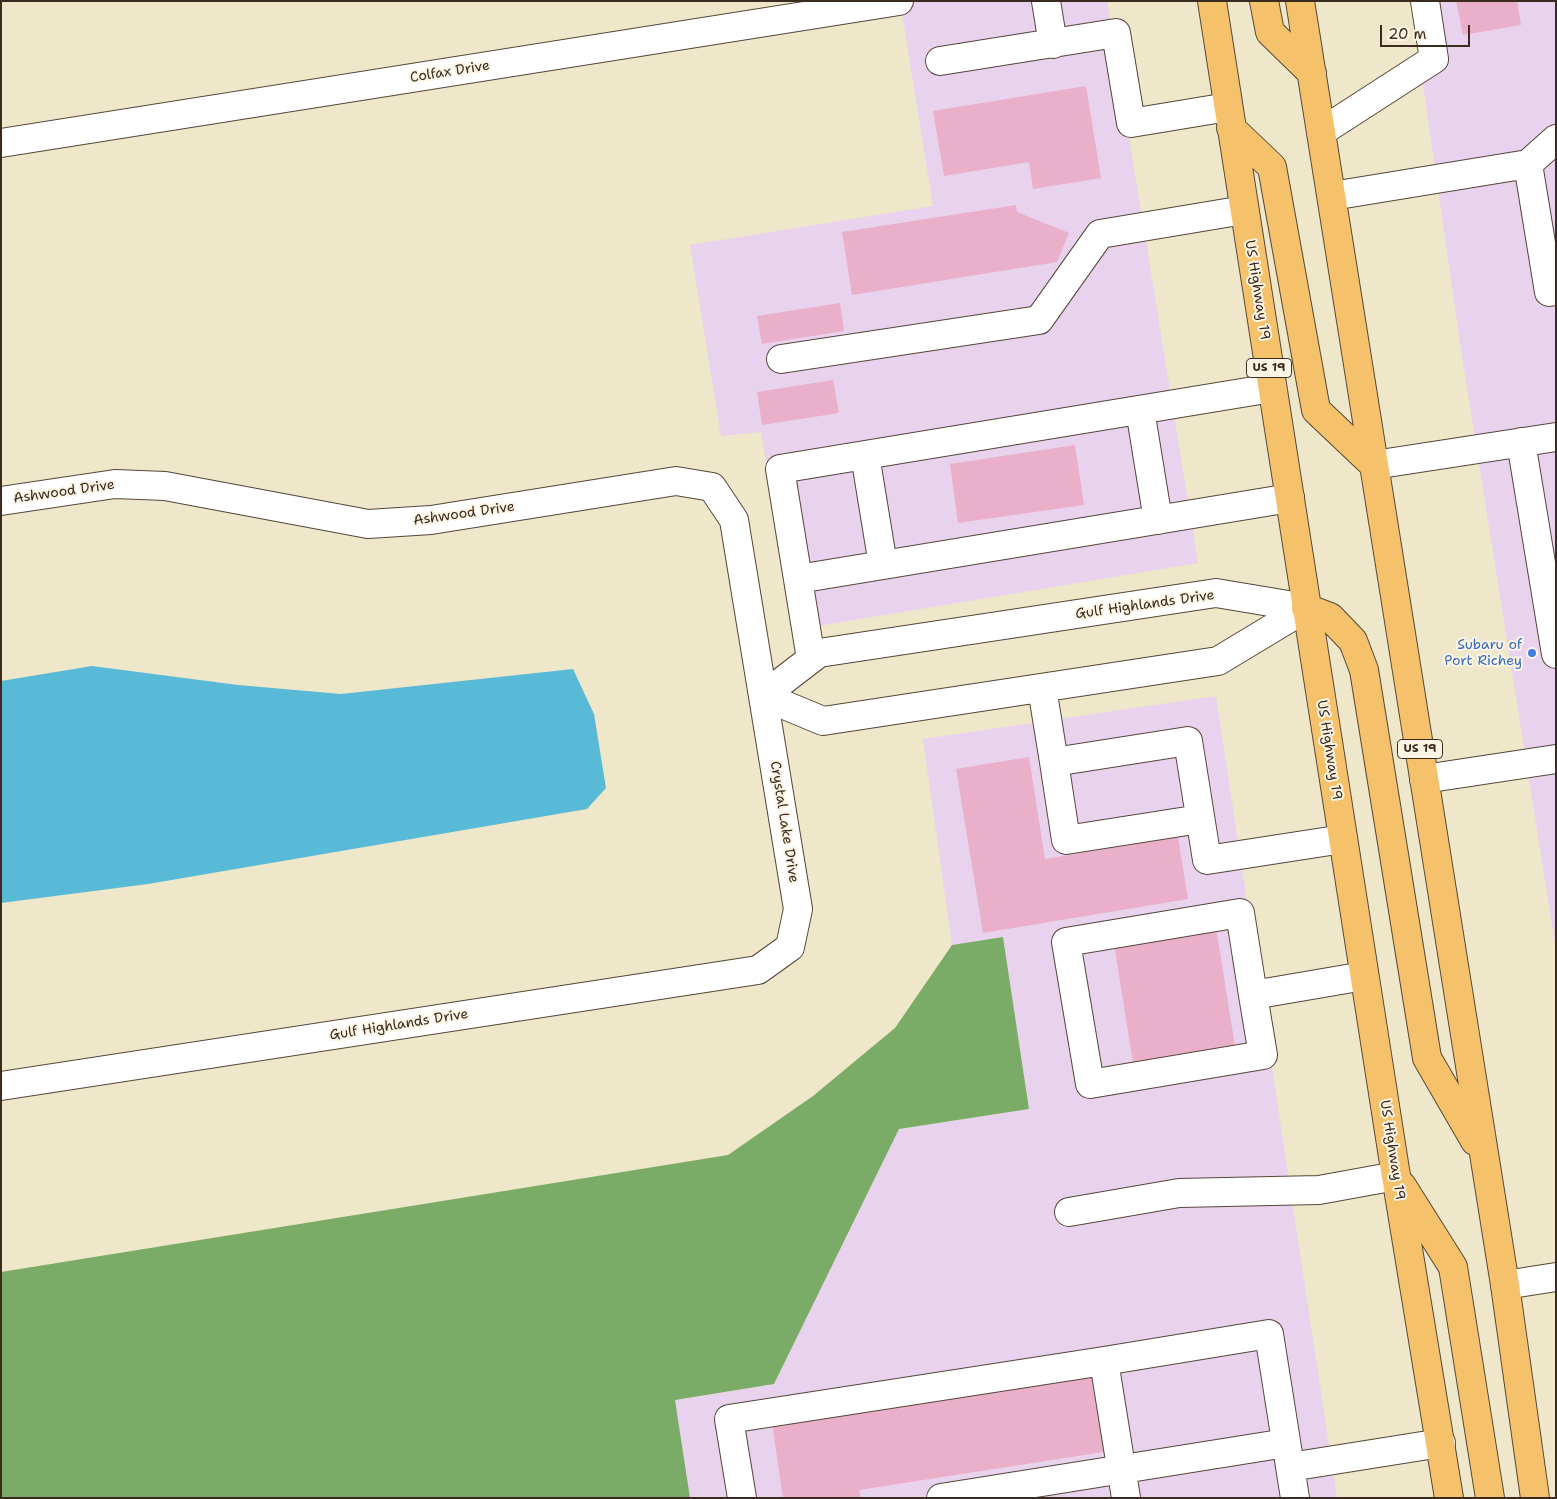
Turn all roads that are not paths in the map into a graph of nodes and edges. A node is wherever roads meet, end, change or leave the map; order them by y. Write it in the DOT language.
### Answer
graph roads {
  1 [pos="899,1"];
  2 [pos="1046,1"];
  3 [pos="1212,1"];
  4 [pos="1264,1"];
  5 [pos="1300,1"];
  6 [pos="1425,1"];
  7 [pos="1052,44"];
  8 [pos="940,61"];
  9 [pos="1312,73"];
  10 [pos="1230,117"];
  11 [pos="1321,132"];
  12 [pos="1556,139"];
  13 [pos="1,143"];
  14 [pos="1528,164"];
  15 [pos="1332,196"];
  16 [pos="1244,210"];
  17 [pos="1556,291"];
  18 [pos="780,359"];
  19 [pos="1272,388"];
  20 [pos="1140,410"];
  21 [pos="1556,437"];
  22 [pos="1521,442"];
  23 [pos="865,455"];
  24 [pos="1374,465"];
  25 [pos="1290,498"];
  26 [pos="1,502"];
  27 [pos="1158,520"];
  28 [pos="883,565"];
  29 [pos="798,579"];
  30 [pos="1306,608"];
  31 [pos="1556,654"];
  32 [pos="811,659"];
  33 [pos="1042,688"];
  34 [pos="763,696"];
  35 [pos="1556,759"];
  36 [pos="1054,762"];
  37 [pos="1424,779"];
  38 [pos="1200,820"];
  39 [pos="1343,839"];
  40 [pos="790,947"];
  41 [pos="1364,976"];
  42 [pos="1253,994"];
  43 [pos="1,1086"];
  44 [pos="1484,1155"];
  45 [pos="1396,1176"];
  46 [pos="1069,1212"];
  47 [pos="1556,1277"];
  48 [pos="1505,1285"];
  49 [pos="1104,1361"];
  50 [pos="1440,1443"];
  51 [pos="1288,1455"];
  52 [pos="1121,1469"];
  53 [pos="742,1498"];
  54 [pos="941,1498"];
  55 [pos="1126,1498"];
  56 [pos="1295,1498"];
  57 [pos="1448,1498"];
  58 [pos="1490,1498"];
  59 [pos="1535,1498"];
  1 -- 13 [label="street, Colfax Drive"];
  2 -- 7 [label="street"];
  3 -- 10 [label="highway, US Highway 19 / US 19"];
  4 -- 9 [label="highway"];
  5 -- 9 [label="highway, US 19"];
  6 -- 11 [label="street"];
  7 -- 8 [label="street"];
  7 -- 10 [label="street"];
  9 -- 11 [label="highway, US 19"];
  10 -- 16 [label="highway, US Highway 19 / US 19"];
  10 -- 24 [label="highway"];
  11 -- 15 [label="highway, US 19"];
  12 -- 14 [label="street"];
  14 -- 15 [label="street"];
  14 -- 17 [label="street"];
  15 -- 24 [label="highway, US 19"];
  16 -- 18 [label="street"];
  16 -- 19 [label="highway, US Highway 19 / US 19"];
  19 -- 20 [label="street"];
  19 -- 25 [label="highway, US Highway 19 / US 19"];
  20 -- 23 [label="street"];
  20 -- 27 [label="street"];
  21 -- 22 [label="street"];
  22 -- 24 [label="street"];
  22 -- 31 [label="street"];
  23 -- 28 [label="street"];
  23 -- 29 [label="street"];
  24 -- 37 [label="highway, US 19"];
  25 -- 27 [label="street"];
  25 -- 30 [label="highway, US Highway 19 / US 19"];
  26 -- 34 [label="street, Ashwood Drive"];
  27 -- 28 [label="street"];
  28 -- 29 [label="street"];
  29 -- 32 [label="street"];
  30 -- 32 [label="street, Gulf Highlands Drive"];
  30 -- 33 [label="street"];
  30 -- 39 [label="highway, US Highway 19 / US 19"];
  30 -- 44 [label="highway"];
  32 -- 34 [label="street, Gulf Highlands Drive"];
  33 -- 34 [label="street"];
  33 -- 36 [label="street"];
  34 -- 40 [label="street, Crystal Lake Drive"];
  35 -- 37 [label="street"];
  36 -- 38 [label="street"];
  36 -- 38 [label="street"];
  37 -- 44 [label="highway, US 19"];
  38 -- 39 [label="street"];
  39 -- 41 [label="highway, US Highway 19 / US 19"];
  40 -- 43 [label="street, Gulf Highlands Drive"];
  41 -- 42 [label="street"];
  41 -- 45 [label="highway, US Highway 19 / US 19"];
  42 -- 42 [label="street"];
  44 -- 48 [label="highway, US 19"];
  45 -- 46 [label="street"];
  45 -- 50 [label="highway, US Highway 19 / US 19"];
  45 -- 58 [label="highway"];
  47 -- 48 [label="street"];
  48 -- 59 [label="highway, US 19"];
  49 -- 51 [label="street"];
  49 -- 52 [label="street"];
  49 -- 53 [label="street"];
  50 -- 51 [label="street"];
  50 -- 57 [label="highway, US Highway 19 / US 19"];
  51 -- 52 [label="street"];
  51 -- 56 [label="street"];
  52 -- 54 [label="street"];
  52 -- 55 [label="street"];
}
